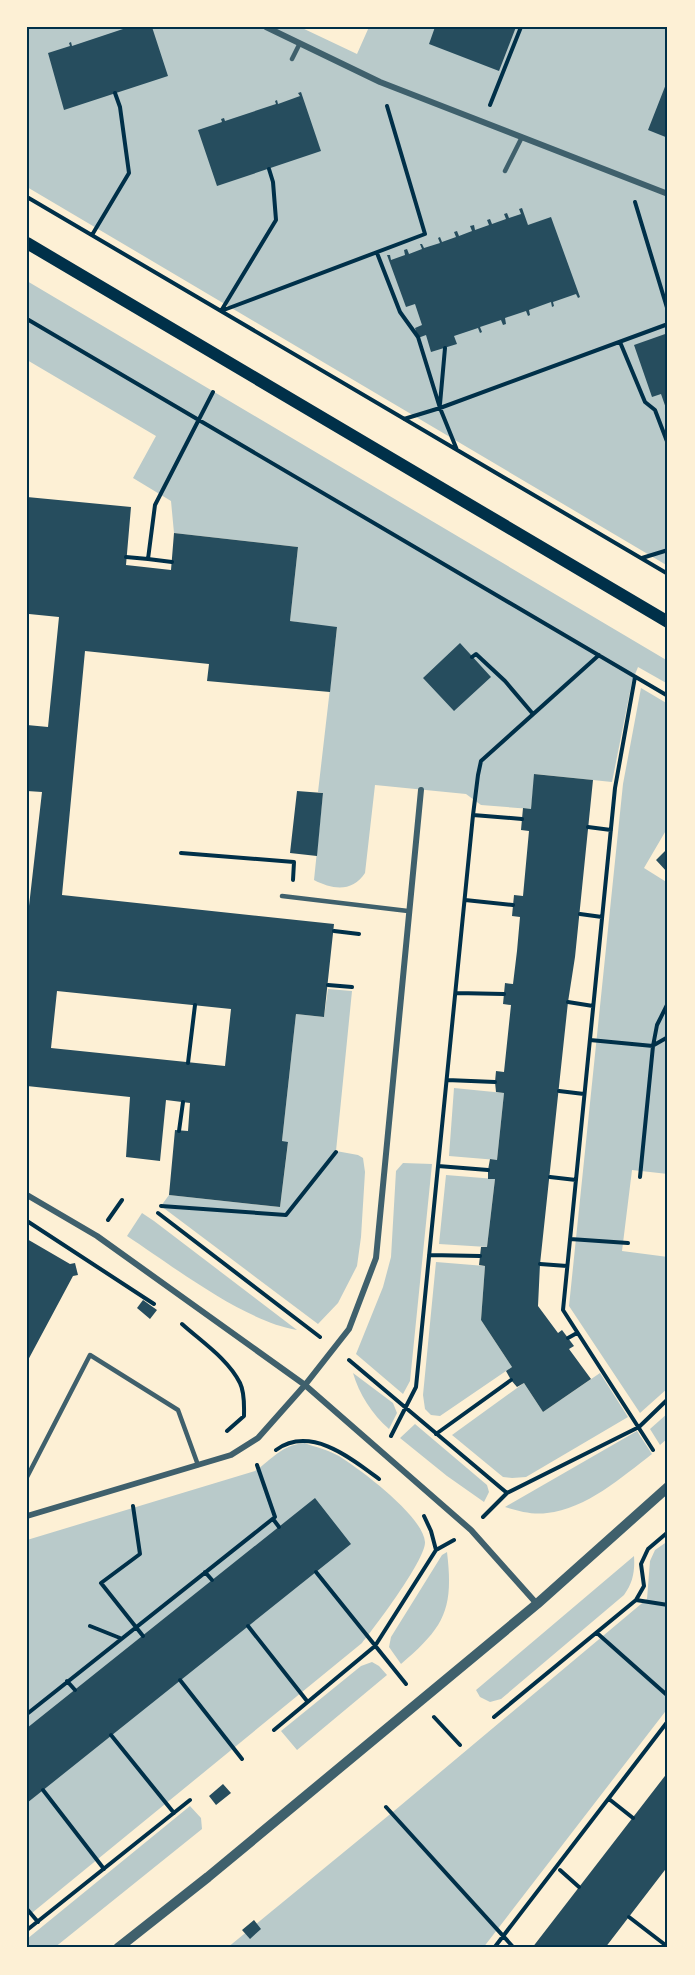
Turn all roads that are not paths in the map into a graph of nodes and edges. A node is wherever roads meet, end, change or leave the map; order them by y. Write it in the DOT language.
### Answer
graph roads {
  1 [pos="266,27"];
  2 [pos="300,43"];
  3 [pos="292,59"];
  4 [pos="522,137"];
  5 [pos="505,171"];
  6 [pos="668,194"];
  7 [pos="27,243"];
  8 [pos="668,621"];
  9 [pos="421,790"];
  10 [pos="282,896"];
  11 [pos="408,911"];
  12 [pos="27,1195"];
  13 [pos="305,1385"];
  14 [pos="198,1465"];
  15 [pos="27,1477"];
  16 [pos="668,1487"];
  17 [pos="27,1516"];
  18 [pos="537,1604"];
  19 [pos="118,1948"];
  1 -- 2 [label="street"];
  2 -- 3 [label="lane"];
  2 -- 4 [label="street"];
  4 -- 5 [label="lane"];
  4 -- 6 [label="street"];
  7 -- 8 [label="main road"];
  9 -- 11 [label="street"];
  10 -- 11 [label="lane"];
  11 -- 13 [label="street"];
  12 -- 13 [label="street"];
  13 -- 14 [label="street"];
  13 -- 18 [label="street"];
  14 -- 15 [label="lane"];
  14 -- 17 [label="street"];
  16 -- 18 [label="street"];
  18 -- 19 [label="street"];
}
